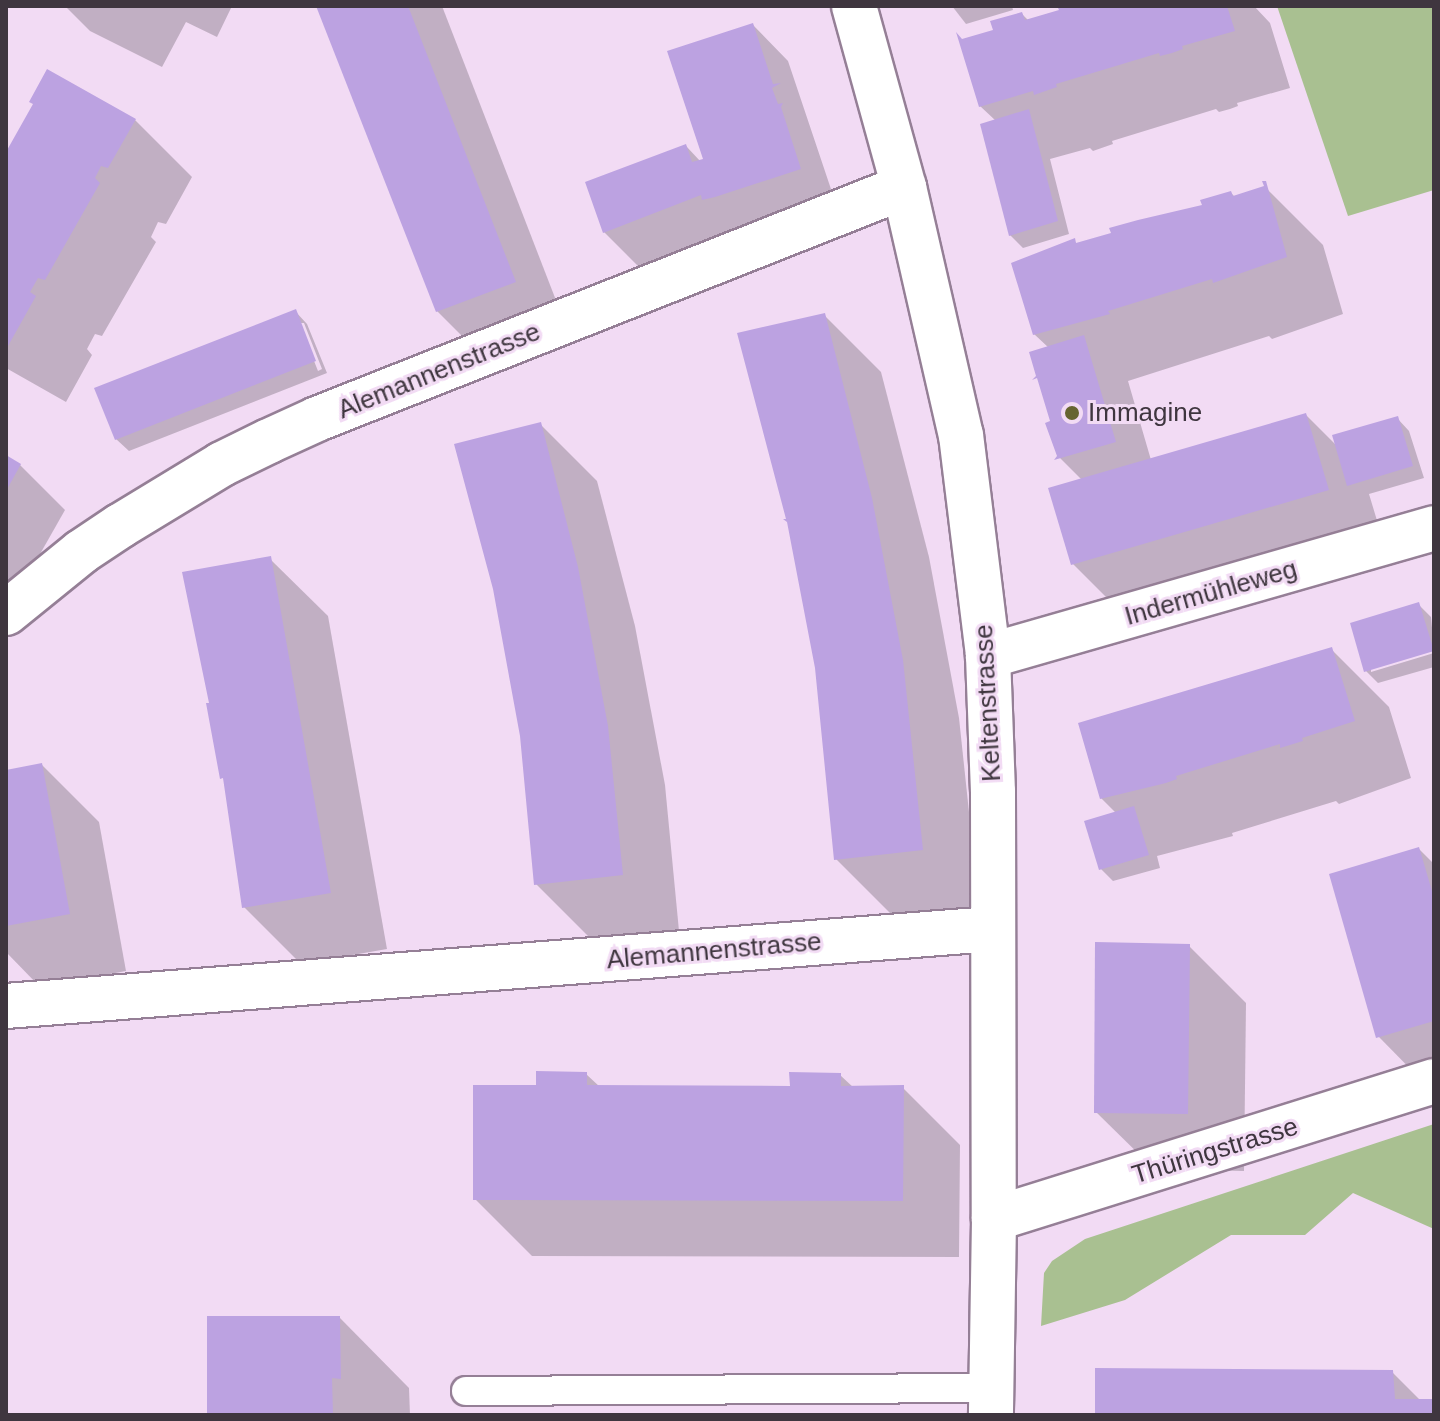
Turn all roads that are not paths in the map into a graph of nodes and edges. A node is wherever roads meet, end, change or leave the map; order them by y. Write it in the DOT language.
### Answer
graph roads {
  1 [pos="854,6"];
  2 [pos="904,187"];
  3 [pos="1434,528"];
  4 [pos="6,613"];
  5 [pos="988,656"];
  6 [pos="991,929"];
  7 [pos="6,1006"];
  8 [pos="1434,1081"];
  9 [pos="994,1219"];
  10 [pos="466,1391"];
  11 [pos="991,1402"];
  1 -- 2 [label="street, Keltenstrasse"];
  2 -- 4 [label="street, Alemannenstrasse"];
  2 -- 5 [label="street, Keltenstrasse"];
  3 -- 5 [label="street, Indermühleweg"];
  5 -- 6 [label="street, Keltenstrasse"];
  6 -- 7 [label="street, Alemannenstrasse"];
  6 -- 9 [label="street, Keltenstrasse"];
  8 -- 9 [label="street, Thüringstrasse"];
  9 -- 11 [label="street, Keltenstrasse"];
  10 -- 11 [label="lane"];
}
